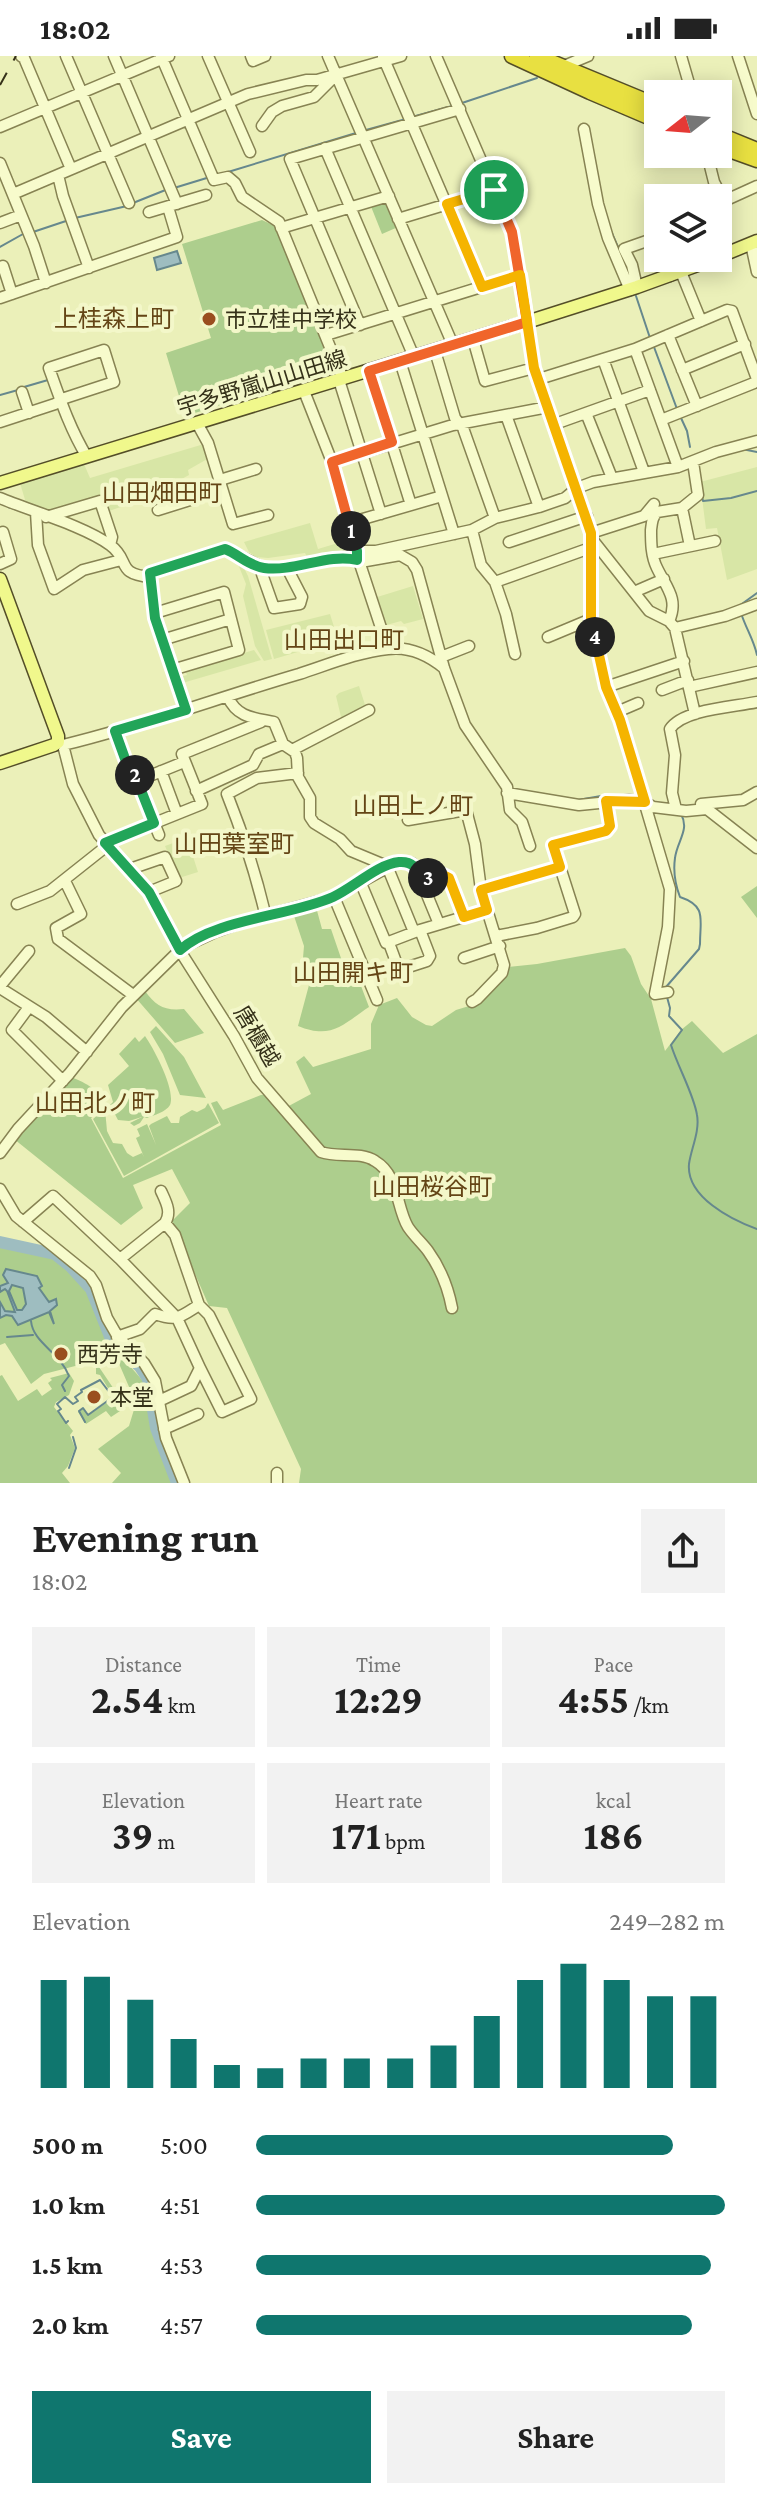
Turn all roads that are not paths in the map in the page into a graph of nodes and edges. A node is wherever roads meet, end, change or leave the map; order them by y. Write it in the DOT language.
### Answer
graph roads {
  1 [pos="66,56"];
  2 [pos="114,56"];
  3 [pos="208,56"];
  4 [pos="251,56"];
  5 [pos="265,56"];
  6 [pos="328,56"];
  7 [pos="401,56"];
  8 [pos="436,56"];
  9 [pos="512,56"];
  10 [pos="524,56"];
  11 [pos="537,56"];
  12 [pos="681,56"];
  13 [pos="23,57"];
  14 [pos="164,57"];
  15 [pos="741,57"];
  16 [pos="383,58"];
  17 [pos="576,59"];
  18 [pos="336,75"];
  19 [pos="122,76"];
  20 [pos="688,80"];
  21 [pos="82,92"];
  22 [pos="644,98"];
  23 [pos="228,103"];
  24 [pos="644,107"];
  25 [pos="45,108"];
  26 [pos="460,109"];
  27 [pos="757,114"];
  28 [pos="644,115"];
  29 [pos="188,120"];
  30 [pos="412,122"];
  31 [pos="262,126"];
  32 [pos="0,127"];
  33 [pos="584,129"];
  34 [pos="148,137"];
  35 [pos="363,137"];
  36 [pos="732,140"];
  37 [pos="325,148"];
  38 [pos="757,150"];
  39 [pos="732,151"];
  40 [pos="250,152"];
  41 [pos="108,154"];
  42 [pos="757,160"];
  43 [pos="0,163"];
  44 [pos="71,169"];
  45 [pos="58,175"];
  46 [pos="757,186"];
  47 [pos="494,190"];
  48 [pos="12,192"];
  49 [pos="0,195"];
  50 [pos="206,195"];
  51 [pos="389,196"];
  52 [pos="732,197"];
  53 [pos="129,203"];
  54 [pos="447,204"];
  55 [pos="173,205"];
  56 [pos="350,207"];
  57 [pos="149,212"];
  58 [pos="21,215"];
  59 [pos="314,217"];
  60 [pos="398,219"];
  61 [pos="0,223"];
  62 [pos="281,228"];
  63 [pos="644,242"];
  64 [pos="754,242"];
  65 [pos="732,252"];
  66 [pos="0,267"];
  67 [pos="89,268"];
  68 [pos="681,272"];
  69 [pos="757,272"];
  70 [pos="676,274"];
  71 [pos="520,275"];
  72 [pos="46,283"];
  73 [pos="482,287"];
  74 [pos="633,289"];
  75 [pos="12,294"];
  76 [pos="0,298"];
  77 [pos="434,302"];
  78 [pos="396,314"];
  79 [pos="701,321"];
  80 [pos="527,322"];
  81 [pos="360,325"];
  82 [pos="326,335"];
  83 [pos="668,335"];
  84 [pos="473,339"];
  85 [pos="745,344"];
  86 [pos="453,345"];
  87 [pos="635,349"];
  88 [pos="435,351"];
  89 [pos="414,357"];
  90 [pos="603,359"];
  91 [pos="400,361"];
  92 [pos="534,368"];
  93 [pos="682,370"];
  94 [pos="369,371"];
  95 [pos="341,379"];
  96 [pos="539,379"];
  97 [pos="756,380"];
  98 [pos="650,390"];
  99 [pos="304,391"];
  100 [pos="22,392"];
  101 [pos="61,401"];
  102 [pos="618,401"];
  103 [pos="697,406"];
  104 [pos="548,407"];
  105 [pos="29,413"];
  106 [pos="586,413"];
  107 [pos="506,415"];
  108 [pos="661,420"];
  109 [pos="0,422"];
  110 [pos="197,423"];
  111 [pos="460,423"];
  112 [pos="555,424"];
  113 [pos="422,434"];
  114 [pos="757,441"];
  115 [pos="392,442"];
  116 [pos="361,452"];
  117 [pos="87,457"];
  118 [pos="332,462"];
  119 [pos="693,462"];
  120 [pos="678,467"];
  121 [pos="256,469"];
  122 [pos="644,472"];
  123 [pos="612,478"];
  124 [pos="0,483"];
  125 [pos="221,485"];
  126 [pos="577,488"];
  127 [pos="442,496"];
  128 [pos="0,498"];
  129 [pos="654,504"];
  130 [pos="411,505"];
  131 [pos="539,507"];
  132 [pos="682,508"];
  133 [pos="158,510"];
  134 [pos="381,514"];
  135 [pos="41,515"];
  136 [pos="268,515"];
  137 [pos="587,516"];
  138 [pos="495,518"];
  139 [pos="349,523"];
  140 [pos="472,530"];
  141 [pos="0,533"];
  142 [pos="454,534"];
  143 [pos="591,540"];
  144 [pos="715,541"];
  145 [pos="509,542"];
  146 [pos="110,545"];
  147 [pos="690,546"];
  148 [pos="653,554"];
  149 [pos="357,556"];
  150 [pos="121,560"];
  151 [pos="0,564"];
  152 [pos="264,568"];
  153 [pos="287,568"];
  154 [pos="150,577"];
  155 [pos="0,579"];
  156 [pos="664,579"];
  157 [pos="495,582"];
  158 [pos="634,592"];
  159 [pos="757,604"];
  160 [pos="155,613"];
  161 [pos="231,619"];
  162 [pos="591,619"];
  163 [pos="672,625"];
  164 [pos="548,637"];
  165 [pos="162,640"];
  166 [pos="469,646"];
  167 [pos="388,649"];
  168 [pos="515,654"];
  169 [pos="441,657"];
  170 [pos="684,661"];
  171 [pos="444,668"];
  172 [pos="172,670"];
  173 [pos="757,672"];
  174 [pos="689,683"];
  175 [pos="606,687"];
  176 [pos="662,690"];
  177 [pos="228,697"];
  178 [pos="757,702"];
  179 [pos="638,703"];
  180 [pos="186,710"];
  181 [pos="369,710"];
  182 [pos="617,712"];
  183 [pos="695,714"];
  184 [pos="262,721"];
  185 [pos="115,731"];
  186 [pos="61,743"];
  187 [pos="288,747"];
  188 [pos="184,762"];
  189 [pos="0,763"];
  190 [pos="161,771"];
  191 [pos="298,773"];
  192 [pos="137,781"];
  193 [pos="196,791"];
  194 [pos="757,792"];
  195 [pos="507,793"];
  196 [pos="606,801"];
  197 [pos="645,802"];
  198 [pos="676,809"];
  199 [pos="177,814"];
  200 [pos="408,820"];
  201 [pos="154,823"];
  202 [pos="159,835"];
  203 [pos="107,844"];
  204 [pos="530,846"];
  205 [pos="757,848"];
  206 [pos="387,866"];
  207 [pos="560,867"];
  208 [pos="130,869"];
  209 [pos="421,879"];
  210 [pos="65,881"];
  211 [pos="360,881"];
  212 [pos="481,890"];
  213 [pos="149,892"];
  214 [pos="334,897"];
  215 [pos="17,904"];
  216 [pos="487,910"];
  217 [pos="266,917"];
  218 [pos="464,917"];
  219 [pos="439,924"];
  220 [pos="417,931"];
  221 [pos="498,941"];
  222 [pos="389,943"];
  223 [pos="180,950"];
  224 [pos="29,951"];
  225 [pos="464,958"];
  226 [pos="0,987"];
  227 [pos="665,992"];
  228 [pos="133,995"];
  229 [pos="377,1000"];
  230 [pos="472,1002"];
  231 [pos="29,1007"];
  232 [pos="87,1052"];
  233 [pos="63,1081"];
  234 [pos="0,1153"];
  235 [pos="0,1189"];
  236 [pos="161,1191"];
  237 [pos="23,1222"];
  238 [pos="165,1223"];
  239 [pos="120,1259"];
  240 [pos="199,1305"];
  241 [pos="452,1308"];
  242 [pos="177,1318"];
  243 [pos="117,1337"];
  244 [pos="200,1368"];
  245 [pos="159,1401"];
  246 [pos="198,1414"];
  247 [pos="164,1429"];
  248 [pos="184,1483"];
  1 -- 21 [label="street"];
  2 -- 19 [label="street"];
  3 -- 23 [label="street"];
  4 -- 5 [label="street"];
  6 -- 18 [label="street"];
  7 -- 16 [label="street"];
  8 -- 26 [label="street"];
  9 -- 28 [label="highway"];
  10 -- 24 [label="highway"];
  11 -- 17 [label="highway"];
  12 -- 20 [label="street"];
  13 -- 25 [label="street"];
  14 -- 19 [label="street"];
  14 -- 29 [label="street"];
  15 -- 27 [label="street"];
  16 -- 18 [label="street"];
  16 -- 30 [label="street"];
  17 -- 22 [label="highway"];
  18 -- 23 [label="street"];
  18 -- 31 [label="street"];
  18 -- 35 [label="street"];
  19 -- 21 [label="street"];
  19 -- 34 [label="street"];
  21 -- 25 [label="street"];
  21 -- 41 [label="street"];
  23 -- 29 [label="street"];
  23 -- 40 [label="street"];
  25 -- 32 [label="street"];
  25 -- 44 [label="street"];
  26 -- 30 [label="street"];
  26 -- 47 [label="street"];
  29 -- 34 [label="street"];
  29 -- 62 [label="street"];
  30 -- 35 [label="street"];
  30 -- 54 [label="street"];
  33 -- 74 [label="street"];
  34 -- 41 [label="street"];
  34 -- 55 [label="street"];
  35 -- 37 [label="street"];
  35 -- 51 [label="street"];
  36 -- 38 [label="highway"];
  37 -- 56 [label="street"];
  37 -- 59 [label="street"];
  39 -- 42 [label="highway"];
  41 -- 44 [label="street"];
  41 -- 53 [label="street"];
  43 -- 48 [label="street"];
  44 -- 45 [label="street"];
  45 -- 48 [label="street"];
  45 -- 67 [label="street"];
  46 -- 52 [label="street"];
  47 -- 54 [label="street"];
  47 -- 71 [label="street"];
  48 -- 49 [label="street"];
  48 -- 58 [label="street"];
  50 -- 55 [label="street"];
  51 -- 56 [label="street"];
  51 -- 60 [label="street"];
  54 -- 60 [label="street"];
  54 -- 73 [label="street"];
  55 -- 57 [label="street"];
  55 -- 67 [label="street"];
  56 -- 59 [label="street"];
  56 -- 78 [label="street"];
  58 -- 61 [label="street"];
  58 -- 72 [label="street"];
  59 -- 62 [label="street"];
  59 -- 81 [label="street"];
  60 -- 77 [label="street"];
  62 -- 82 [label="street"];
  63 -- 74 [label="street"];
  64 -- 65 [label="main road, 宇多野嵐山山田線"];
  64 -- 69 [label="street"];
  66 -- 75 [label="street"];
  67 -- 72 [label="street"];
  68 -- 70 [label="main road, 宇多野嵐山山田線"];
  70 -- 74 [label="main road, 宇多野嵐山山田線"];
  70 -- 79 [label="street"];
  71 -- 73 [label="street"];
  71 -- 80 [label="street"];
  72 -- 75 [label="street"];
  73 -- 77 [label="street"];
  74 -- 80 [label="main road, 宇多野嵐山山田線"];
  75 -- 76 [label="street"];
  77 -- 78 [label="street"];
  77 -- 86 [label="street"];
  78 -- 81 [label="street"];
  78 -- 89 [label="street"];
  79 -- 83 [label="street"];
  79 -- 85 [label="street"];
  80 -- 84 [label="main road, 宇多野嵐山山田線"];
  80 -- 92 [label="street"];
  81 -- 82 [label="street"];
  82 -- 95 [label="street"];
  83 -- 87 [label="street"];
  83 -- 93 [label="street"];
  84 -- 86 [label="main road, 宇多野嵐山山田線"];
  84 -- 92 [label="street"];
  85 -- 93 [label="street"];
  85 -- 97 [label="street"];
  86 -- 88 [label="main road, 宇多野嵐山山田線"];
  87 -- 90 [label="street"];
  87 -- 98 [label="street"];
  88 -- 89 [label="main road, 宇多野嵐山山田線"];
  88 -- 111 [label="street"];
  89 -- 91 [label="main road, 宇多野嵐山山田線"];
  90 -- 96 [label="street"];
  90 -- 102 [label="street"];
  91 -- 94 [label="main road, 宇多野嵐山山田線"];
  91 -- 113 [label="street"];
  92 -- 96 [label="street"];
  93 -- 103 [label="street"];
  94 -- 95 [label="main road, 宇多野嵐山山田線"];
  94 -- 115 [label="street"];
  95 -- 99 [label="main road, 宇多野嵐山山田線"];
  95 -- 116 [label="street"];
  96 -- 104 [label="street"];
  97 -- 103 [label="street"];
  98 -- 102 [label="street"];
  98 -- 108 [label="street"];
  99 -- 110 [label="main road, 宇多野嵐山山田線"];
  99 -- 118 [label="street"];
  100 -- 105 [label="street"];
  101 -- 101 [label="street"];
  101 -- 105 [label="street"];
  101 -- 117 [label="street"];
  102 -- 106 [label="street"];
  102 -- 122 [label="street"];
  103 -- 108 [label="street"];
  104 -- 107 [label="street"];
  104 -- 112 [label="street"];
  105 -- 109 [label="street"];
  106 -- 112 [label="street"];
  106 -- 123 [label="street"];
  107 -- 111 [label="street"];
  107 -- 131 [label="street"];
  108 -- 120 [label="street"];
  110 -- 117 [label="main road, 宇多野嵐山山田線"];
  110 -- 125 [label="street"];
  111 -- 113 [label="street"];
  111 -- 138 [label="street"];
  112 -- 126 [label="street"];
  113 -- 115 [label="street"];
  113 -- 127 [label="street"];
  114 -- 119 [label="street"];
  115 -- 116 [label="street"];
  115 -- 130 [label="street"];
  116 -- 118 [label="street"];
  116 -- 134 [label="street"];
  117 -- 124 [label="main road, 宇多野嵐山山田線"];
  118 -- 139 [label="street"];
  119 -- 120 [label="street"];
  119 -- 132 [label="street"];
  120 -- 122 [label="street"];
  121 -- 125 [label="street"];
  122 -- 123 [label="street"];
  123 -- 126 [label="street"];
  125 -- 133 [label="street"];
  125 -- 136 [label="street"];
  126 -- 131 [label="street"];
  126 -- 137 [label="street"];
  127 -- 130 [label="street"];
  127 -- 142 [label="street"];
  128 -- 135 [label="street"];
  129 -- 143 [label="street"];
  130 -- 134 [label="street"];
  131 -- 138 [label="street"];
  132 -- 147 [label="street"];
  132 -- 148 [label="street"];
  134 -- 139 [label="street"];
  135 -- 146 [label="street"];
  135 -- 146 [label="street"];
  135 -- 150 [label="street"];
  137 -- 143 [label="street"];
  137 -- 145 [label="street"];
  138 -- 140 [label="street"];
  139 -- 149 [label="street"];
  140 -- 142 [label="street"];
  140 -- 157 [label="street"];
  141 -- 151 [label="street"];
  142 -- 149 [label="street"];
  143 -- 157 [label="street"];
  143 -- 158 [label="street"];
  143 -- 162 [label="street"];
  144 -- 147 [label="street"];
  146 -- 150 [label="street"];
  147 -- 148 [label="street"];
  148 -- 156 [label="street"];
  149 -- 153 [label="street"];
  149 -- 167 [label="street"];
  149 -- 169 [label="street"];
  150 -- 154 [label="street"];
  152 -- 153 [label="street"];
  152 -- 153 [label="street"];
  152 -- 154 [label="street"];
  154 -- 160 [label="street"];
  155 -- 186 [label="main road"];
  156 -- 158 [label="street"];
  156 -- 163 [label="street"];
  157 -- 168 [label="street"];
  158 -- 163 [label="street"];
  159 -- 163 [label="street"];
  160 -- 161 [label="street"];
  160 -- 165 [label="street"];
  161 -- 165 [label="street"];
  161 -- 172 [label="street"];
  162 -- 164 [label="street"];
  162 -- 175 [label="street"];
  163 -- 170 [label="street"];
  165 -- 172 [label="street"];
  166 -- 169 [label="street"];
  167 -- 171 [label="street"];
  167 -- 177 [label="street"];
  169 -- 171 [label="street"];
  170 -- 174 [label="street"];
  170 -- 175 [label="street"];
  171 -- 195 [label="street"];
  172 -- 180 [label="street"];
  173 -- 174 [label="street"];
  174 -- 176 [label="street"];
  174 -- 183 [label="street"];
  175 -- 182 [label="street"];
  177 -- 180 [label="street"];
  177 -- 184 [label="street"];
  178 -- 183 [label="street"];
  179 -- 182 [label="street"];
  180 -- 185 [label="street"];
  181 -- 187 [label="street"];
  182 -- 197 [label="street"];
  183 -- 198 [label="street"];
  184 -- 187 [label="street"];
  184 -- 188 [label="street"];
  185 -- 186 [label="street"];
  185 -- 192 [label="street"];
  186 -- 189 [label="main road"];
  186 -- 203 [label="street, 唐櫃越"];
  187 -- 191 [label="street"];
  187 -- 193 [label="street"];
  188 -- 190 [label="street"];
  188 -- 193 [label="street"];
  190 -- 192 [label="street"];
  190 -- 199 [label="street"];
  191 -- 206 [label="street"];
  191 -- 217 [label="street"];
  192 -- 201 [label="street"];
  193 -- 199 [label="street"];
  194 -- 198 [label="street"];
  195 -- 196 [label="street"];
  195 -- 204 [label="street"];
  196 -- 197 [label="street"];
  196 -- 207 [label="street"];
  197 -- 198 [label="street"];
  197 -- 227 [label="street"];
  198 -- 205 [label="street"];
  199 -- 201 [label="street"];
  200 -- 212 [label="street"];
  201 -- 202 [label="street"];
  201 -- 203 [label="street"];
  203 -- 208 [label="street, 唐櫃越"];
  203 -- 210 [label="street"];
  206 -- 209 [label="street"];
  206 -- 211 [label="street"];
  206 -- 220 [label="street"];
  207 -- 212 [label="street"];
  207 -- 221 [label="street"];
  208 -- 213 [label="street, 唐櫃越"];
  208 -- 213 [label="street"];
  209 -- 218 [label="street"];
  209 -- 219 [label="street"];
  210 -- 215 [label="street"];
  210 -- 228 [label="street"];
  211 -- 214 [label="street"];
  211 -- 222 [label="street"];
  212 -- 216 [label="street"];
  213 -- 223 [label="street, 唐櫃越"];
  214 -- 217 [label="street"];
  214 -- 229 [label="street"];
  216 -- 218 [label="street"];
  216 -- 221 [label="street"];
  217 -- 223 [label="street"];
  218 -- 219 [label="street"];
  219 -- 220 [label="street"];
  220 -- 222 [label="street"];
  220 -- 222 [label="street"];
  221 -- 225 [label="street"];
  221 -- 230 [label="street"];
  223 -- 228 [label="street"];
  223 -- 241 [label="street, 唐櫃越"];
  224 -- 226 [label="street"];
  226 -- 231 [label="street"];
  228 -- 232 [label="street"];
  231 -- 232 [label="street"];
  231 -- 233 [label="street"];
  232 -- 233 [label="street"];
  233 -- 234 [label="street"];
  235 -- 237 [label="street"];
  236 -- 238 [label="street"];
  237 -- 239 [label="street"];
  237 -- 243 [label="street"];
  238 -- 239 [label="street"];
  238 -- 240 [label="street"];
  239 -- 242 [label="street"];
  240 -- 242 [label="street"];
  240 -- 244 [label="street"];
  242 -- 243 [label="street"];
  242 -- 244 [label="street"];
  243 -- 245 [label="street"];
  244 -- 245 [label="street"];
  245 -- 247 [label="street"];
  246 -- 247 [label="street"];
  247 -- 248 [label="street"];
}
